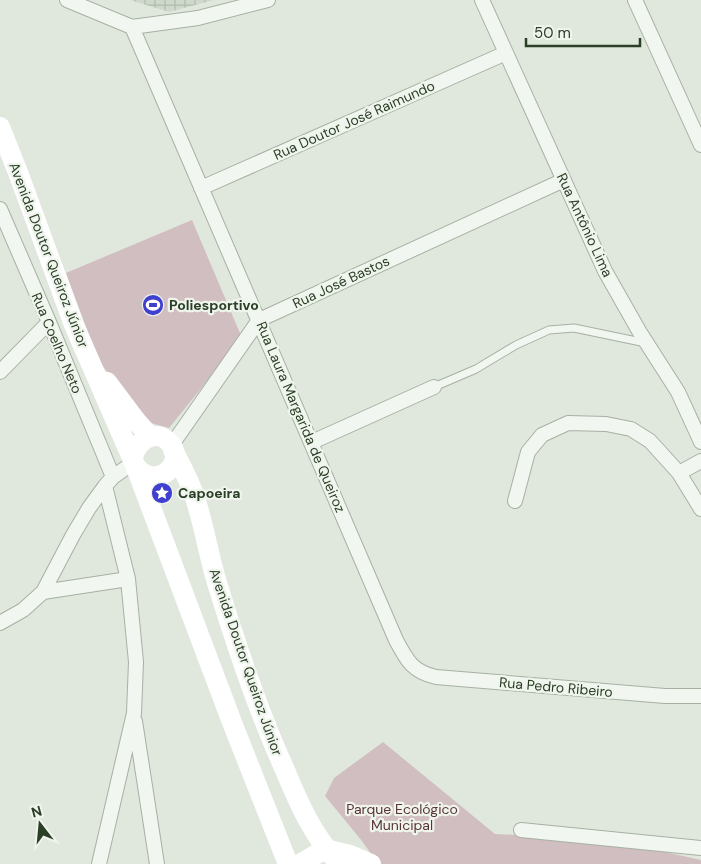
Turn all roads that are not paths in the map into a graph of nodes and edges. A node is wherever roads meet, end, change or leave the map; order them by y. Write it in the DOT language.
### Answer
graph roads {
  1 [pos="67,0"];
  2 [pos="268,0"];
  3 [pos="482,0"];
  4 [pos="635,0"];
  5 [pos="132,27"];
  6 [pos="506,53"];
  7 [pos="0,128"];
  8 [pos="701,145"];
  9 [pos="564,180"];
  10 [pos="201,188"];
  11 [pos="0,209"];
  12 [pos="259,320"];
  13 [pos="49,322"];
  14 [pos="647,344"];
  15 [pos="88,356"];
  16 [pos="0,372"];
  17 [pos="434,387"];
  18 [pos="151,437"];
  19 [pos="312,442"];
  20 [pos="701,442"];
  21 [pos="172,448"];
  22 [pos="701,461"];
  23 [pos="134,462"];
  24 [pos="679,473"];
  25 [pos="109,481"];
  26 [pos="515,501"];
  27 [pos="701,509"];
  28 [pos="128,579"];
  29 [pos="43,592"];
  30 [pos="0,623"];
  31 [pos="414,668"];
  32 [pos="701,696"];
  33 [pos="134,713"];
  34 [pos="521,830"];
  35 [pos="701,848"];
  36 [pos="325,849"];
  37 [pos="99,864"];
  38 [pos="157,864"];
  39 [pos="288,864"];
  40 [pos="300,864"];
  41 [pos="340,864"];
  42 [pos="371,864"];
  1 -- 5 [label="street"];
  2 -- 5 [label="street"];
  3 -- 6 [label="street, Rua Antônio Lima"];
  4 -- 8 [label="street"];
  5 -- 10 [label="street, Rua Laura Margarida de Queiroz"];
  6 -- 9 [label="street, Rua Antônio Lima"];
  6 -- 10 [label="street, Rua Doutor José Raimundo"];
  7 -- 15 [label="main road, Avenida Doutor Queiroz Júnior"];
  9 -- 12 [label="street, Rua José Bastos"];
  9 -- 14 [label="street, Rua Antônio Lima"];
  10 -- 12 [label="street, Rua Laura Margarida de Queiroz"];
  11 -- 13 [label="street, Rua Coelho Neto"];
  12 -- 19 [label="street, Rua Laura Margarida de Queiroz"];
  12 -- 21 [label="street"];
  13 -- 16 [label="street"];
  13 -- 25 [label="street, Rua Coelho Neto"];
  14 -- 17 [label="lane"];
  14 -- 20 [label="street, Rua Antônio Lima"];
  15 -- 18 [label="main road, Avenida Doutor Queiroz Júnior"];
  15 -- 23 [label="main road, Avenida Doutor Queiroz Júnior"];
  17 -- 19 [label="street"];
  18 -- 21 [label="main road"];
  18 -- 23 [label="main road"];
  19 -- 31 [label="street, Rua Laura Margarida de Queiroz"];
  21 -- 23 [label="main road"];
  21 -- 36 [label="main road, Avenida Doutor Queiroz Júnior"];
  22 -- 24 [label="street"];
  23 -- 25 [label="street"];
  23 -- 39 [label="main road, Avenida Doutor Queiroz Júnior"];
  24 -- 26 [label="street"];
  24 -- 27 [label="street"];
  25 -- 28 [label="street, Rua Coelho Neto"];
  25 -- 29 [label="street"];
  28 -- 29 [label="street"];
  28 -- 33 [label="street, Rua Coelho Neto"];
  29 -- 30 [label="street"];
  31 -- 32 [label="street, Rua Pedro Ribeiro"];
  33 -- 37 [label="street"];
  33 -- 38 [label="street"];
  34 -- 35 [label="street"];
  36 -- 40 [label="main road"];
  36 -- 41 [label="main road, Avenida Doutor Queiroz Júnior"];
  36 -- 42 [label="main road"];
}
